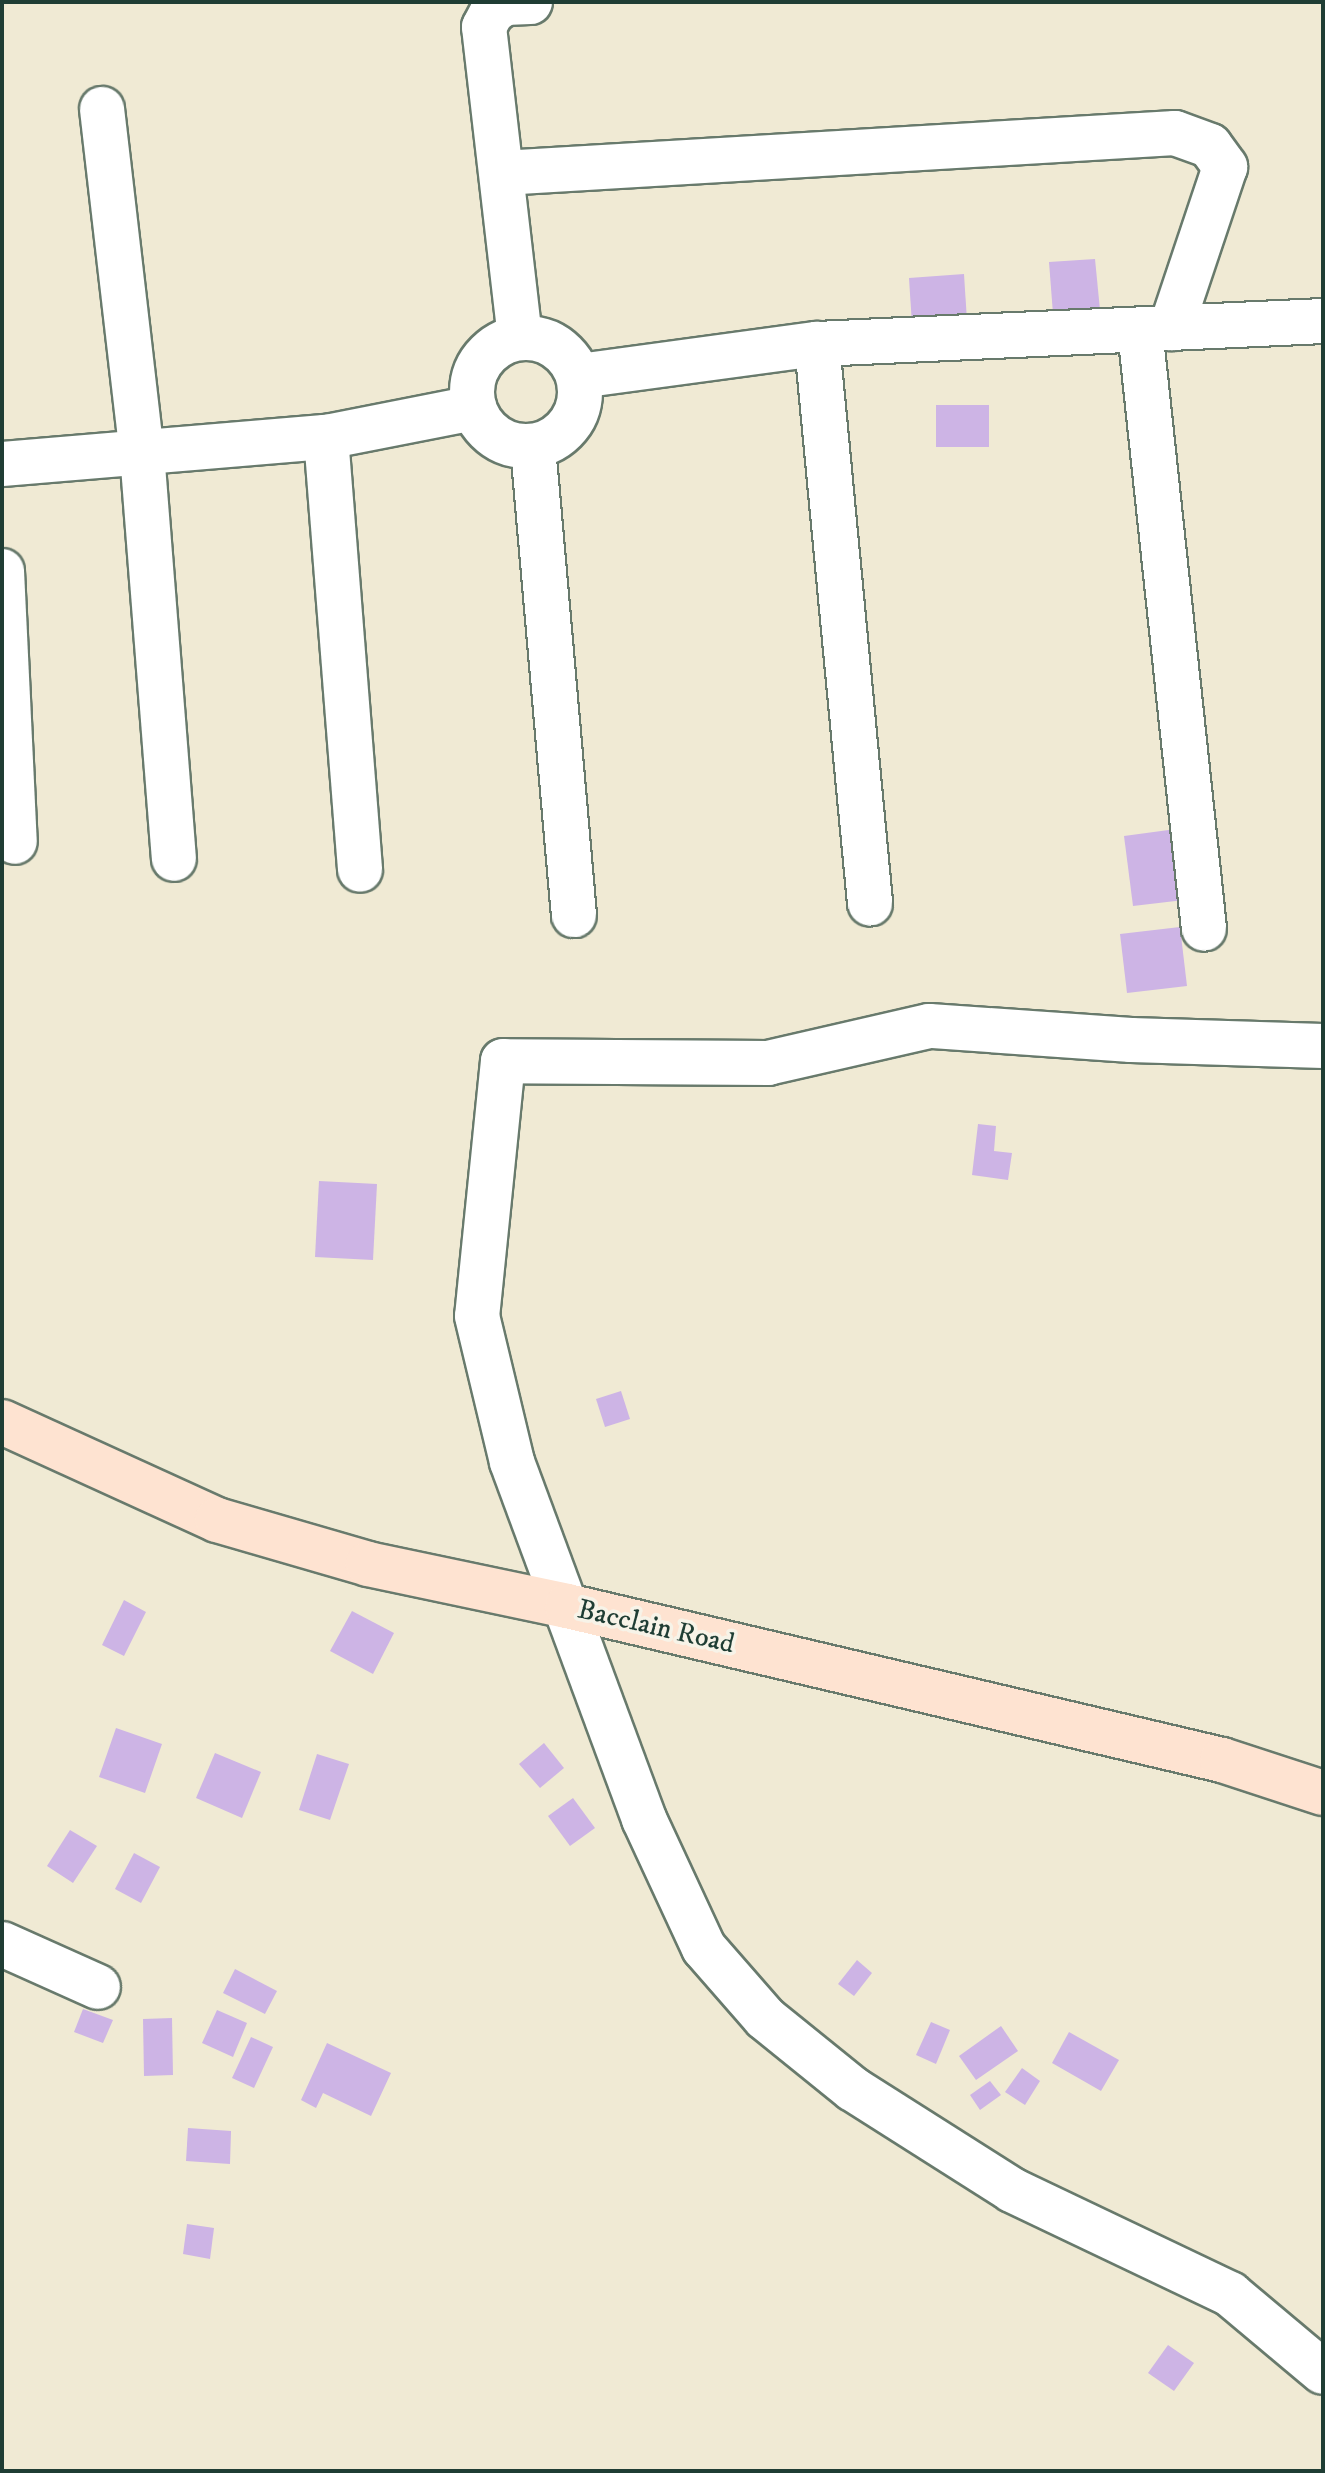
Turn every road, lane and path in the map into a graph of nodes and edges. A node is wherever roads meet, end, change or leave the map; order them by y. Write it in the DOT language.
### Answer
graph roads {
  1 [pos="530,2"];
  2 [pos="102,109"];
  3 [pos="502,173"];
  4 [pos="1323,321"];
  5 [pos="1156,329"];
  6 [pos="520,338"];
  7 [pos="817,344"];
  8 [pos="579,376"];
  9 [pos="474,408"];
  10 [pos="326,437"];
  11 [pos="533,447"];
  12 [pos="142,453"];
  13 [pos="2,464"];
  14 [pos="2,571"];
  15 [pos="15,842"];
  16 [pos="174,859"];
  17 [pos="360,870"];
  18 [pos="870,903"];
  19 [pos="574,915"];
  20 [pos="1204,929"];
  21 [pos="1323,1046"];
  22 [pos="2,1422"];
  23 [pos="567,1606"];
  24 [pos="1323,1793"];
  25 [pos="2,1944"];
  26 [pos="98,1987"];
  27 [pos="1323,2372"];
  1 -- 3 [label="street"];
  2 -- 12 [label="street"];
  3 -- 5 [label="street"];
  3 -- 6 [label="street"];
  4 -- 5 [label="street"];
  5 -- 7 [label="street"];
  5 -- 20 [label="street"];
  6 -- 8 [label="street"];
  6 -- 9 [label="street"];
  7 -- 8 [label="street"];
  7 -- 18 [label="street"];
  8 -- 11 [label="street"];
  9 -- 10 [label="street"];
  9 -- 11 [label="street"];
  10 -- 12 [label="street"];
  10 -- 17 [label="street"];
  11 -- 19 [label="street"];
  12 -- 13 [label="street"];
  12 -- 16 [label="street"];
  14 -- 15 [label="street"];
  21 -- 23 [label="street"];
  22 -- 23 [label="main road, Bacclain Road"];
  23 -- 24 [label="main road, Bacclain Road"];
  23 -- 27 [label="street"];
  25 -- 26 [label="street"];
}
